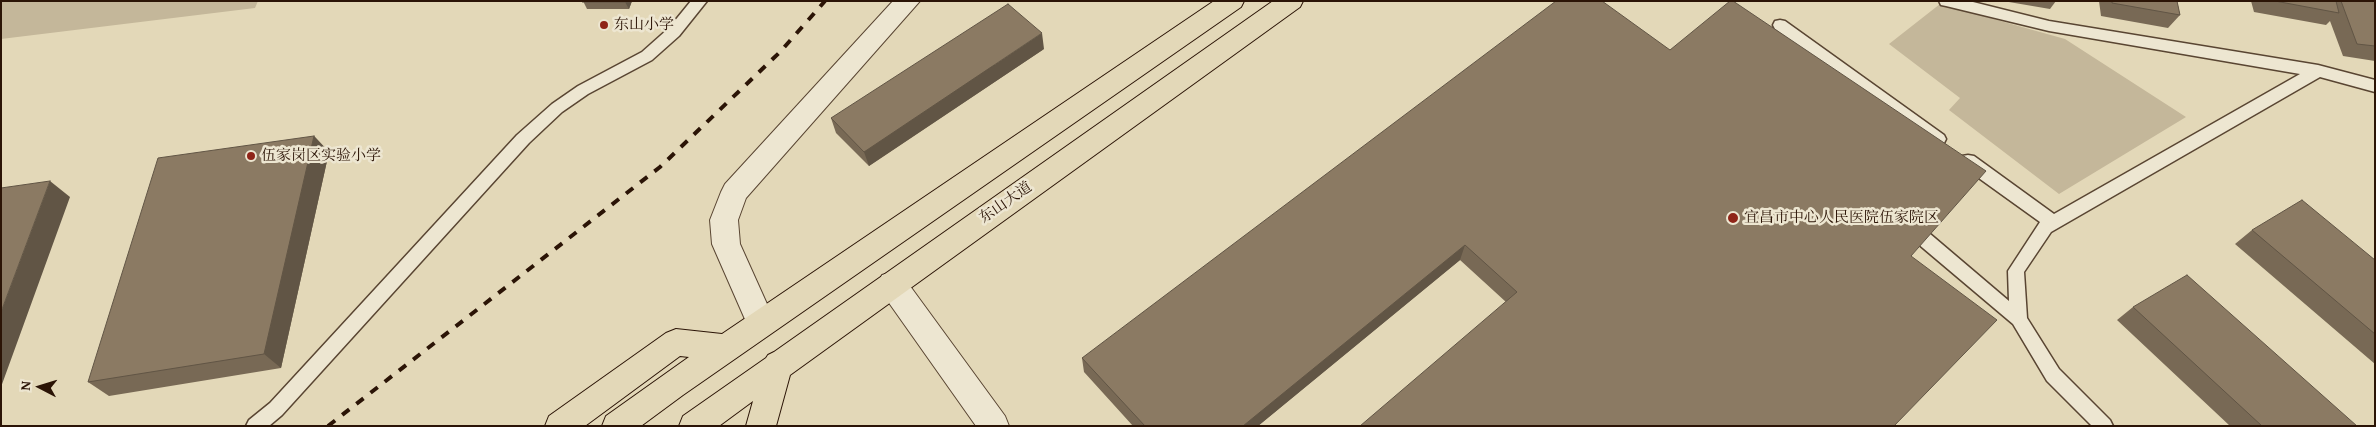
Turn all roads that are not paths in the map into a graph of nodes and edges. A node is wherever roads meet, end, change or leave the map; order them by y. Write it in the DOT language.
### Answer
graph roads {
  1 [pos="700,1"];
  2 [pos="908,1"];
  3 [pos="1232,1"];
  4 [pos="1291,1"];
  5 [pos="1946,1"];
  6 [pos="1780,25"];
  7 [pos="2318,71"];
  8 [pos="2375,86"];
  9 [pos="1898,217"];
  10 [pos="2053,222"];
  11 [pos="892,284"];
  12 [pos="2018,319"];
  13 [pos="761,324"];
  14 [pos="726,348"];
  15 [pos="778,364"];
  16 [pos="255,426"];
  17 [pos="560,426"];
  18 [pos="617,426"];
  19 [pos="694,426"];
  20 [pos="760,426"];
  21 [pos="994,426"];
  22 [pos="2104,426"];
  1 -- 16 [label="lane"];
  2 -- 13 [label="street"];
  3 -- 13 [label="main road"];
  4 -- 11 [label="main road, 东山大道"];
  5 -- 7 [label="lane"];
  6 -- 10 [label="lane"];
  7 -- 8 [label="lane"];
  7 -- 10 [label="lane"];
  9 -- 12 [label="lane"];
  10 -- 12 [label="lane"];
  11 -- 15 [label="main road, 东山大道"];
  11 -- 21 [label="street"];
  12 -- 22 [label="lane"];
  13 -- 14 [label="main road"];
  14 -- 17 [label="main road"];
  14 -- 18 [label="main road"];
  15 -- 19 [label="main road, 东山大道"];
  15 -- 20 [label="main road"];
}
